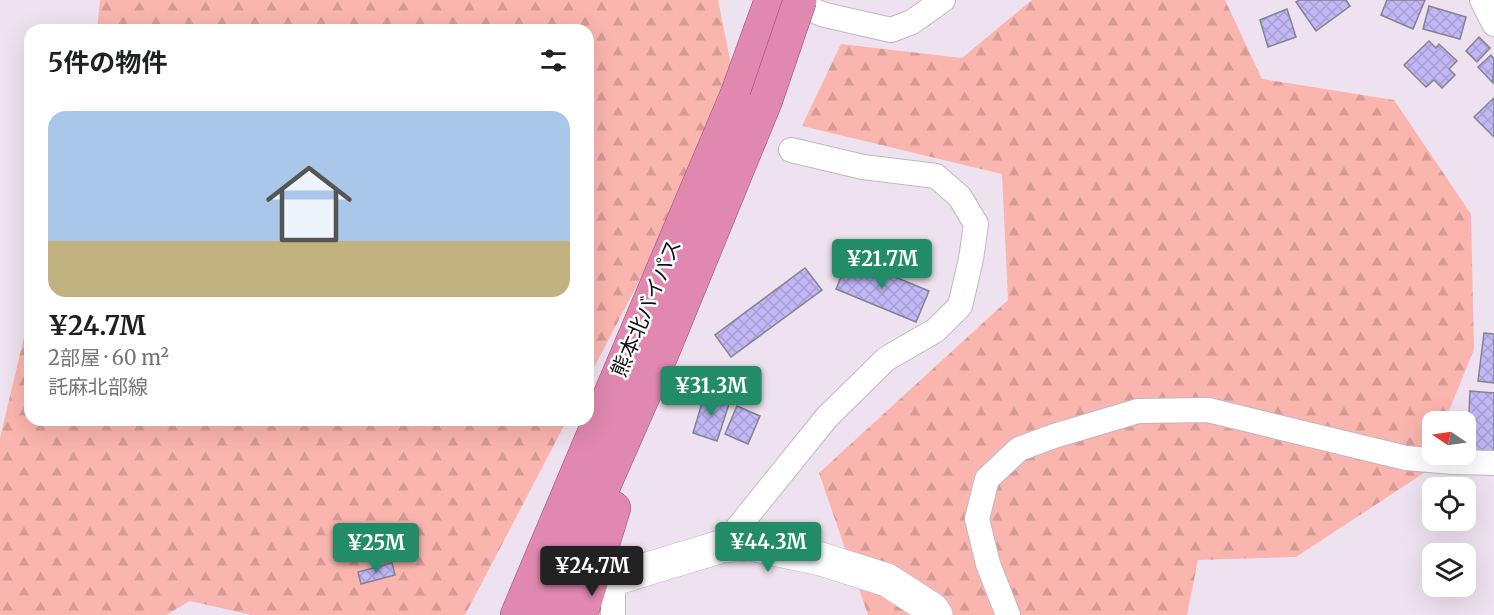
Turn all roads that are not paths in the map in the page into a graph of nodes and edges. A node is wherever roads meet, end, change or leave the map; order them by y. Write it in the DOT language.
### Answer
graph roads {
  1 [pos="771,0"];
  2 [pos="786,0"];
  3 [pos="800,0"];
  4 [pos="943,0"];
  5 [pos="1482,0"];
  6 [pos="1494,24"];
  7 [pos="751,97"];
  8 [pos="791,150"];
  9 [pos="662,354"];
  10 [pos="594,411"];
  11 [pos="586,426"];
  12 [pos="1494,462"];
  13 [pos="723,546"];
  14 [pos="609,580"];
  15 [pos="493,615"];
  16 [pos="517,615"];
  17 [pos="547,615"];
  18 [pos="581,615"];
  19 [pos="614,615"];
  20 [pos="936,615"];
  21 [pos="1008,615"];
  1 -- 7 [label="highway, 熊本北バイパス"];
  2 -- 4 [label="street"];
  3 -- 7 [label="highway, 熊本北バイパス, bridge"];
  5 -- 6 [label="street"];
  7 -- 9 [label="highway, 熊本北バイパス"];
  7 -- 10 [label="highway"];
  7 -- 16 [label="highway, 熊本北バイパス"];
  8 -- 13 [label="street"];
  9 -- 17 [label="highway, 熊本北バイパス"];
  9 -- 18 [label="highway"];
  11 -- 15 [label="highway"];
  12 -- 21 [label="street"];
  13 -- 14 [label="main road"];
  13 -- 20 [label="main road"];
  14 -- 19 [label="street"];
}
